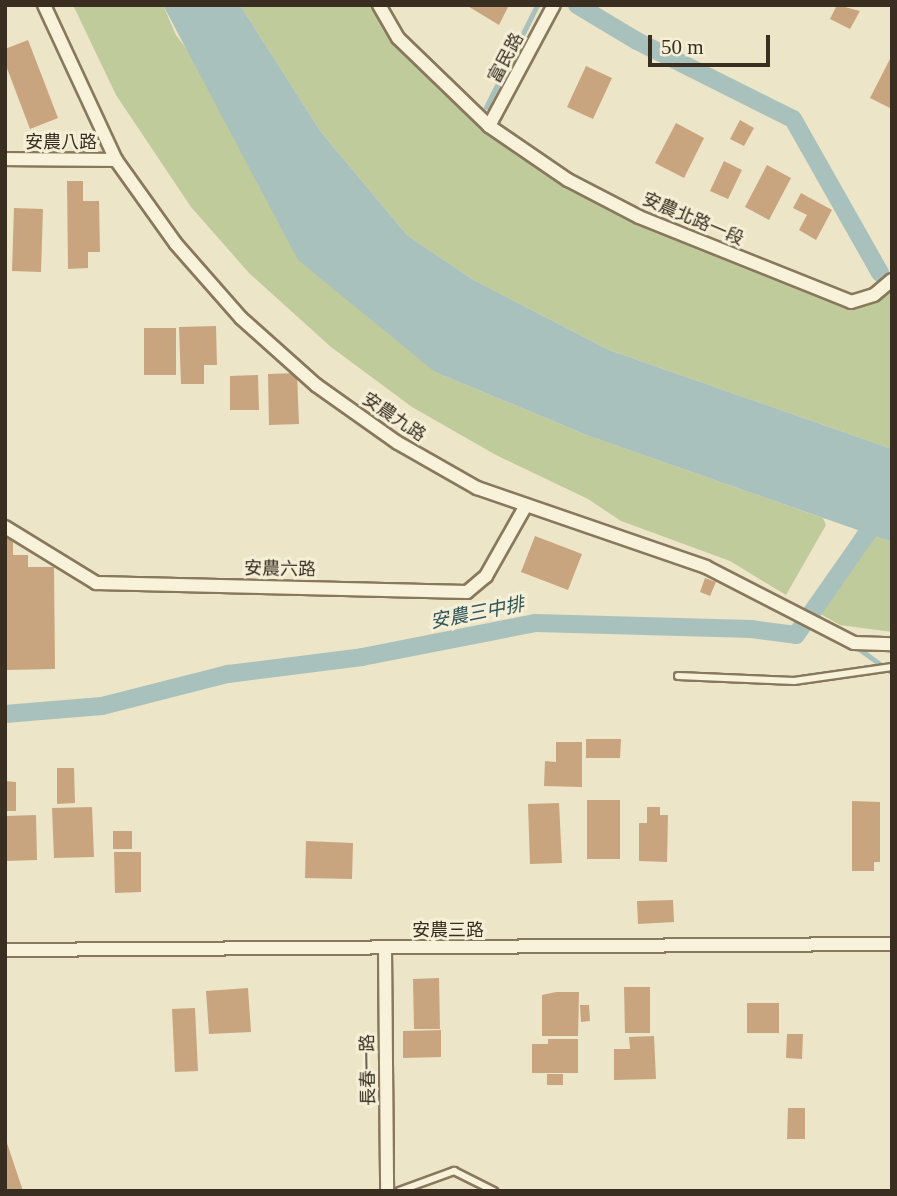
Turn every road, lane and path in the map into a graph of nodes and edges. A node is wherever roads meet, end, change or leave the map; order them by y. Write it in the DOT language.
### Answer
graph roads {
  1 [pos="44,5"];
  2 [pos="379,5"];
  3 [pos="554,5"];
  4 [pos="489,126"];
  5 [pos="5,159"];
  6 [pos="116,160"];
  7 [pos="892,280"];
  8 [pos="525,507"];
  9 [pos="5,527"];
  10 [pos="892,644"];
  11 [pos="892,667"];
  12 [pos="678,676"];
  13 [pos="892,944"];
  14 [pos="384,948"];
  15 [pos="5,950"];
  16 [pos="387,1191"];
  17 [pos="399,1191"];
  18 [pos="494,1191"];
  1 -- 6 [label="street, 安農九路"];
  2 -- 4 [label="street"];
  3 -- 4 [label="street, 富民路"];
  4 -- 7 [label="street, 安農北路一段"];
  5 -- 6 [label="street, 安農八路"];
  6 -- 8 [label="street, 安農九路"];
  8 -- 9 [label="street, 安農六路"];
  8 -- 10 [label="street, 安農九路"];
  11 -- 12 [label="lane"];
  13 -- 14 [label="street, 安農三路"];
  14 -- 15 [label="street, 安農三路"];
  14 -- 16 [label="street, 長春一路"];
  17 -- 18 [label="lane"];
}
